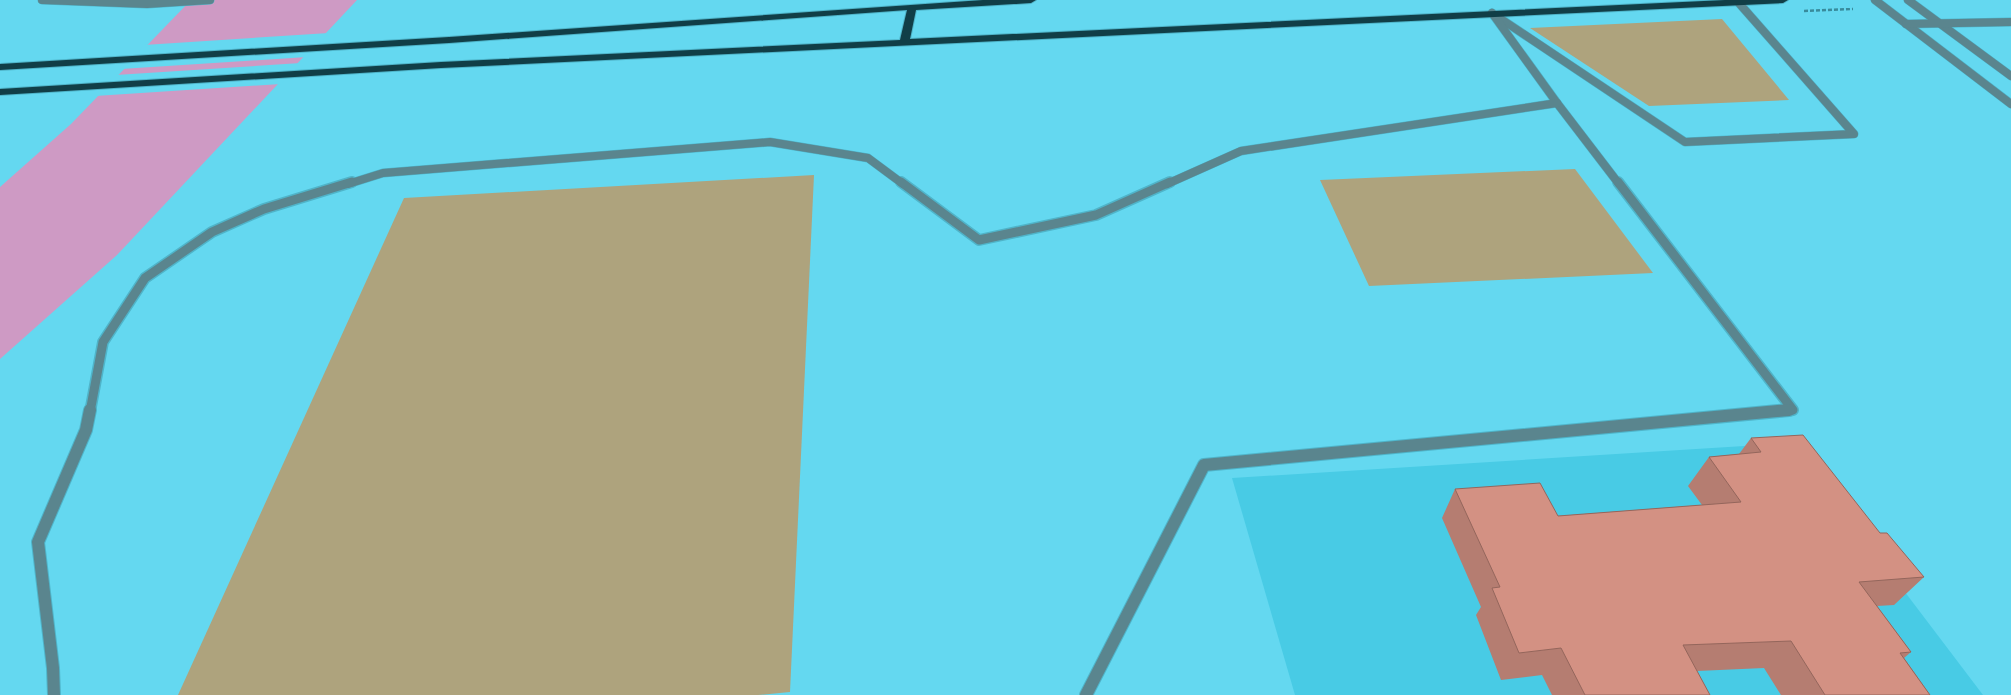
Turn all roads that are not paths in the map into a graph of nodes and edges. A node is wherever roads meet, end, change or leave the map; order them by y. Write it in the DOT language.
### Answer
graph roads {
  1 [pos="42,0"];
  2 [pos="210,0"];
  3 [pos="1031,0"];
  4 [pos="1783,0"];
  5 [pos="1875,0"];
  6 [pos="1908,0"];
  7 [pos="138,2"];
  8 [pos="1738,2"];
  9 [pos="912,7"];
  10 [pos="1492,13"];
  11 [pos="2011,22"];
  12 [pos="1940,23"];
  13 [pos="1906,24"];
  14 [pos="449,40"];
  15 [pos="904,42"];
  16 [pos="82,62"];
  17 [pos="0,67"];
  18 [pos="2011,76"];
  19 [pos="0,92"];
  20 [pos="1557,103"];
  21 [pos="2011,104"];
  22 [pos="54,695"];
  23 [pos="1086,695"];
  1 -- 7 [label="street"];
  2 -- 7 [label="street"];
  3 -- 9 [label="highway"];
  4 -- 8 [label="highway"];
  5 -- 13 [label="street"];
  6 -- 12 [label="street"];
  8 -- 10 [label="highway"];
  8 -- 10 [label="street"];
  9 -- 14 [label="highway"];
  9 -- 15 [label="highway"];
  10 -- 15 [label="highway"];
  10 -- 20 [label="street"];
  11 -- 12 [label="street"];
  12 -- 13 [label="street"];
  12 -- 18 [label="street"];
  13 -- 21 [label="street"];
  14 -- 16 [label="highway"];
  15 -- 19 [label="highway"];
  16 -- 17 [label="highway"];
  20 -- 22 [label="street"];
  20 -- 23 [label="street"];
}
